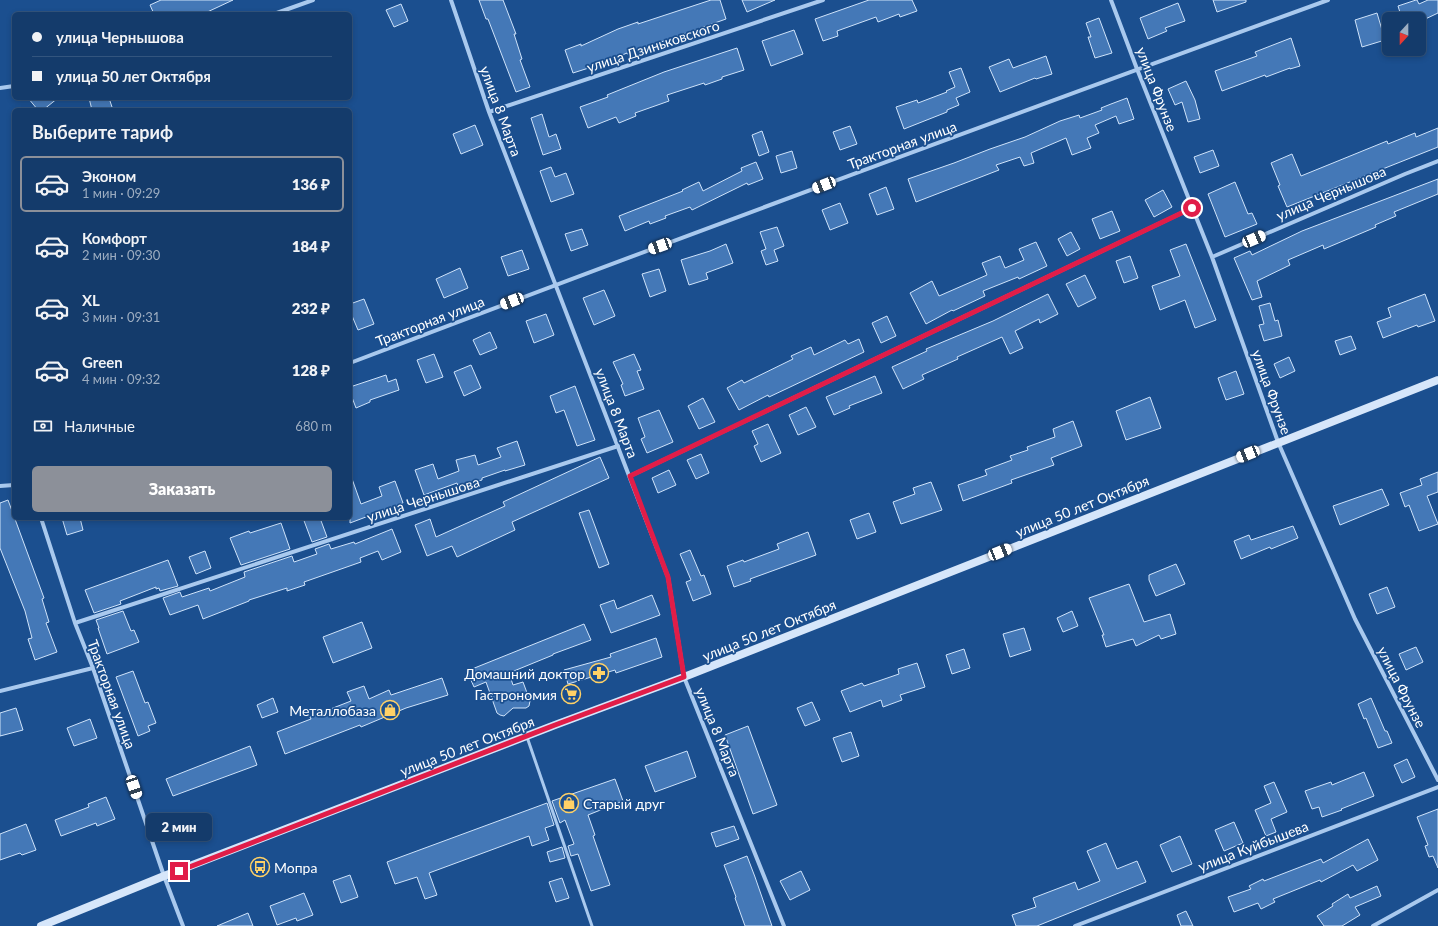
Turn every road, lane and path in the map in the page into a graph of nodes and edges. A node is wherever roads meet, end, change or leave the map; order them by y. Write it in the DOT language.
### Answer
graph roads {
  1 [pos="313,0"];
  2 [pos="451,0"];
  3 [pos="823,0"];
  4 [pos="1111,0"];
  5 [pos="1328,0"];
  6 [pos="280,12"];
  7 [pos="1137,69"];
  8 [pos="12,86"];
  9 [pos="0,88"];
  10 [pos="489,112"];
  11 [pos="1438,161"];
  12 [pos="1192,208"];
  13 [pos="1212,257"];
  14 [pos="556,285"];
  15 [pos="352,362"];
  16 [pos="1438,380"];
  17 [pos="1278,442"];
  18 [pos="618,446"];
  19 [pos="630,476"];
  20 [pos="12,485"];
  21 [pos="0,486"];
  22 [pos="42,520"];
  23 [pos="74,624"];
  24 [pos="92,668"];
  25 [pos="684,677"];
  26 [pos="0,690"];
  27 [pos="527,736"];
  28 [pos="1438,780"];
  29 [pos="1438,787"];
  30 [pos="164,876"];
  31 [pos="1438,890"];
  32 [pos="41,926"];
  33 [pos="183,926"];
  34 [pos="592,926"];
  35 [pos="784,926"];
  36 [pos="1075,926"];
  37 [pos="1373,926"];
  1 -- 6 [label="street"];
  2 -- 10 [label="street, улица 8 Марта"];
  3 -- 10 [label="street, улица Дзиньковского"];
  4 -- 7 [label="street, улица Фрунзе"];
  5 -- 7 [label="street, Тракторная улица"];
  7 -- 12 [label="street, улица Фрунзе"];
  7 -- 14 [label="street, Тракторная улица"];
  8 -- 9 [label="street"];
  10 -- 14 [label="street, улица 8 Марта"];
  11 -- 13 [label="street, улица Чернышова"];
  12 -- 13 [label="street, улица Фрунзе"];
  12 -- 19 [label="street"];
  13 -- 17 [label="street, улица Фрунзе"];
  14 -- 15 [label="street, Тракторная улица"];
  14 -- 18 [label="street, улица 8 Марта"];
  16 -- 17 [label="main road, улица 50 лет Октября"];
  17 -- 25 [label="main road, улица 50 лет Октября"];
  17 -- 28 [label="street, улица Фрунзе"];
  18 -- 19 [label="street, улица 8 Марта"];
  18 -- 23 [label="street, улица Чернышова"];
  19 -- 25 [label="street, улица 8 Марта"];
  20 -- 21 [label="street"];
  22 -- 23 [label="street, Тракторная улица"];
  23 -- 24 [label="street, Тракторная улица"];
  24 -- 26 [label="street"];
  24 -- 30 [label="street, Тракторная улица"];
  25 -- 27 [label="main road, улица 50 лет Октября"];
  25 -- 35 [label="street, улица 8 Марта"];
  27 -- 30 [label="main road, улица 50 лет Октября"];
  27 -- 34 [label="lane"];
  29 -- 36 [label="street, улица Куйбышева"];
  30 -- 32 [label="main road, улица 50 лет Октября"];
  30 -- 33 [label="street, Тракторная улица"];
  31 -- 37 [label="street"];
}
